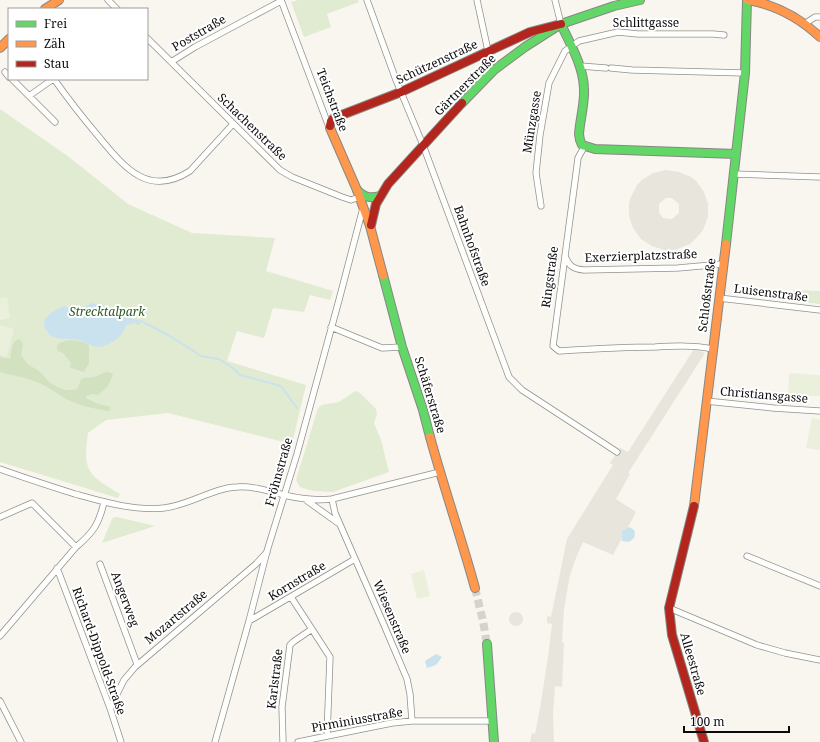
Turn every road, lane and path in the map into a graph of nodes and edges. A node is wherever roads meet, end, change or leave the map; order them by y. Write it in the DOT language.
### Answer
graph roads {
  1 [pos="59,0"];
  2 [pos="108,0"];
  3 [pos="281,0"];
  4 [pos="367,0"];
  5 [pos="476,0"];
  6 [pos="555,0"];
  7 [pos="640,0"];
  8 [pos="748,0"];
  9 [pos="47,8"];
  10 [pos="116,8"];
  11 [pos="820,17"];
  12 [pos="806,23"];
  13 [pos="561,24"];
  14 [pos="721,35"];
  15 [pos="820,37"];
  16 [pos="148,39"];
  17 [pos="8,40"];
  18 [pos="570,47"];
  19 [pos="0,48"];
  20 [pos="488,51"];
  21 [pos="172,62"];
  22 [pos="580,66"];
  23 [pos="745,73"];
  24 [pos="13,80"];
  25 [pos="53,80"];
  26 [pos="55,80"];
  27 [pos="401,92"];
  28 [pos="29,96"];
  29 [pos="55,122"];
  30 [pos="233,124"];
  31 [pos="330,128"];
  32 [pos="423,145"];
  33 [pos="584,147"];
  34 [pos="736,154"];
  35 [pos="734,174"];
  36 [pos="820,176"];
  37 [pos="358,193"];
  38 [pos="380,196"];
  39 [pos="542,206"];
  40 [pos="363,208"];
  41 [pos="370,226"];
  42 [pos="565,256"];
  43 [pos="723,264"];
  44 [pos="719,298"];
  45 [pos="820,310"];
  46 [pos="331,327"];
  47 [pos="402,347"];
  48 [pos="713,349"];
  49 [pos="706,401"];
  50 [pos="820,410"];
  51 [pos="617,452"];
  52 [pos="0,469"];
  53 [pos="440,472"];
  54 [pos="284,495"];
  55 [pos="306,499"];
  56 [pos="332,499"];
  57 [pos="104,502"];
  58 [pos="0,517"];
  59 [pos="340,524"];
  60 [pos="76,547"];
  61 [pos="267,551"];
  62 [pos="747,556"];
  63 [pos="355,559"];
  64 [pos="100,564"];
  65 [pos="57,568"];
  66 [pos="820,586"];
  67 [pos="475,588"];
  68 [pos="672,591"];
  69 [pos="291,597"];
  70 [pos="669,608"];
  71 [pos="249,621"];
  72 [pos="312,629"];
  73 [pos="0,636"];
  74 [pos="487,644"];
  75 [pos="820,660"];
  76 [pos="138,664"];
  77 [pos="0,701"];
  78 [pos="110,708"];
  79 [pos="493,720"];
  80 [pos="412,721"];
  81 [pos="327,736"];
  82 [pos="21,742"];
  83 [pos="121,742"];
  84 [pos="215,742"];
  85 [pos="283,742"];
  86 [pos="298,742"];
  87 [pos="494,742"];
  88 [pos="704,742"];
  1 -- 9 [label="main road"];
  2 -- 10 [label="street"];
  3 -- 21 [label="street, Poststraße"];
  3 -- 31 [label="street, Teichstraße"];
  4 -- 27 [label="street, Bahnhofstraße"];
  5 -- 20 [label="street"];
  6 -- 13 [label="street"];
  7 -- 13 [label="main road, Gärtnerstraße"];
  8 -- 12 [label="main road"];
  8 -- 23 [label="main road, Schloßstraße"];
  11 -- 12 [label="street"];
  12 -- 15 [label="main road"];
  13 -- 18 [label="main road"];
  13 -- 20 [label="main road, Schützenstraße"];
  13 -- 32 [label="main road, Gärtnerstraße"];
  14 -- 18 [label="street, Schlittgasse"];
  16 -- 21 [label="street, Schachenstraße"];
  17 -- 19 [label="main road"];
  18 -- 22 [label="main road"];
  18 -- 39 [label="street, Münzgasse"];
  20 -- 27 [label="main road, Schützenstraße"];
  21 -- 30 [label="street, Schachenstraße"];
  22 -- 23 [label="street"];
  22 -- 33 [label="main road"];
  23 -- 34 [label="main road, Schloßstraße"];
  24 -- 28 [label="street"];
  25 -- 28 [label="street"];
  26 -- 30 [label="street"];
  27 -- 31 [label="main road, Schützenstraße"];
  27 -- 32 [label="street, Bahnhofstraße"];
  28 -- 29 [label="street"];
  30 -- 37 [label="street, Schachenstraße"];
  31 -- 37 [label="main road, Teichstraße"];
  32 -- 38 [label="main road, Gärtnerstraße"];
  32 -- 51 [label="street, Bahnhofstraße"];
  33 -- 34 [label="main road"];
  33 -- 42 [label="street, Ringstraße"];
  34 -- 35 [label="main road, Schloßstraße"];
  35 -- 36 [label="street"];
  35 -- 43 [label="main road, Schloßstraße"];
  37 -- 38 [label="main road"];
  37 -- 40 [label="main road, Teichstraße"];
  38 -- 41 [label="main road, Gärtnerstraße"];
  40 -- 41 [label="main road, Schäferstraße"];
  40 -- 46 [label="street, Fröhnstraße"];
  41 -- 47 [label="main road, Schäferstraße"];
  42 -- 43 [label="street, Exerzierplatzstraße"];
  42 -- 48 [label="street, Ringstraße"];
  43 -- 44 [label="main road, Schloßstraße"];
  44 -- 45 [label="street, Luisenstraße"];
  44 -- 48 [label="main road, Schloßstraße"];
  46 -- 47 [label="street"];
  46 -- 54 [label="street, Fröhnstraße"];
  47 -- 53 [label="main road, Schäferstraße"];
  48 -- 49 [label="main road, Schloßstraße"];
  49 -- 50 [label="street, Christiansgasse"];
  49 -- 68 [label="main road, Schloßstraße"];
  52 -- 57 [label="street"];
  53 -- 56 [label="street"];
  53 -- 67 [label="main road, Schäferstraße"];
  54 -- 55 [label="street"];
  54 -- 57 [label="street"];
  54 -- 61 [label="street, Fröhnstraße"];
  55 -- 56 [label="street"];
  55 -- 59 [label="street"];
  56 -- 59 [label="street, Wiesenstraße"];
  57 -- 60 [label="street"];
  58 -- 60 [label="street"];
  59 -- 63 [label="street, Wiesenstraße"];
  60 -- 65 [label="street"];
  61 -- 71 [label="street, Fröhnstraße"];
  61 -- 76 [label="street, Mozartstraße"];
  62 -- 66 [label="street"];
  63 -- 69 [label="street, Kornstraße"];
  63 -- 80 [label="street, Wiesenstraße"];
  64 -- 76 [label="street, Angerweg"];
  65 -- 73 [label="street"];
  65 -- 78 [label="street, Richard-Dippold-Straße"];
  68 -- 70 [label="main road, Alleestraße"];
  69 -- 71 [label="street, Kornstraße"];
  69 -- 72 [label="street"];
  70 -- 75 [label="street"];
  70 -- 88 [label="main road, Alleestraße"];
  71 -- 84 [label="street, Fröhnstraße"];
  72 -- 81 [label="street"];
  72 -- 85 [label="street, Karlstraße"];
  74 -- 79 [label="main road"];
  76 -- 78 [label="street, Mozartstraße"];
  77 -- 82 [label="street"];
  78 -- 83 [label="street, Richard-Dippold-Straße"];
  79 -- 80 [label="street, Pirminiusstraße"];
  79 -- 87 [label="main road"];
  80 -- 81 [label="street, Pirminiusstraße"];
  81 -- 86 [label="street, Pirminiusstraße"];
}
